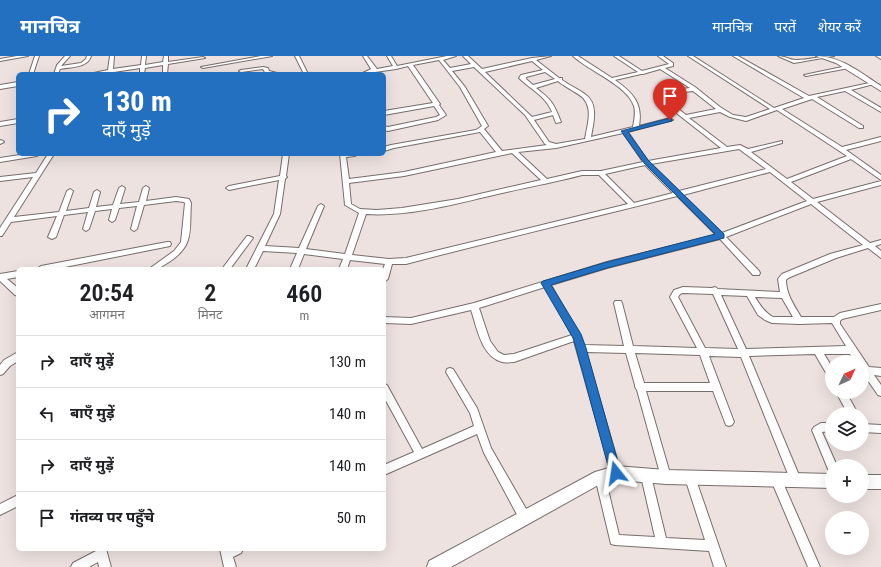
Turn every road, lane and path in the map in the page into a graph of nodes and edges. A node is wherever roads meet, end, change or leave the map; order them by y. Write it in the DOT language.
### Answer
graph roads {
  1 [pos="26,56"];
  2 [pos="37,56"];
  3 [pos="68,56"];
  4 [pos="89,56"];
  5 [pos="112,56"];
  6 [pos="144,56"];
  7 [pos="166,56"];
  8 [pos="270,56"];
  9 [pos="297,56"];
  10 [pos="365,56"];
  11 [pos="389,56"];
  12 [pos="454,56"];
  13 [pos="465,56"];
  14 [pos="549,56"];
  15 [pos="575,56"];
  16 [pos="616,56"];
  17 [pos="660,56"];
  18 [pos="690,56"];
  19 [pos="735,56"];
  20 [pos="780,56"];
  21 [pos="832,56"];
  22 [pos="11,57"];
  23 [pos="203,57"];
  24 [pos="822,57"];
  25 [pos="430,58"];
  26 [pos="239,59"];
  27 [pos="440,59"];
  28 [pos="532,59"];
  29 [pos="0,60"];
  30 [pos="166,63"];
  31 [pos="412,63"];
  32 [pos="475,65"];
  33 [pos="143,66"];
  34 [pos="203,67"];
  35 [pos="847,67"];
  36 [pos="58,68"];
  37 [pos="396,68"];
  38 [pos="662,68"];
  39 [pos="374,70"];
  40 [pos="449,70"];
  41 [pos="547,70"];
  42 [pos="110,71"];
  43 [pos="481,71"];
  44 [pos="32,72"];
  45 [pos="57,72"];
  46 [pos="104,72"];
  47 [pos="142,72"];
  48 [pos="165,72"];
  49 [pos="204,72"];
  50 [pos="242,72"];
  51 [pos="267,72"];
  52 [pos="305,72"];
  53 [pos="368,72"];
  54 [pos="643,73"];
  55 [pos="806,75"];
  56 [pos="560,79"];
  57 [pos="610,80"];
  58 [pos="872,83"];
  59 [pos="16,84"];
  60 [pos="0,87"];
  61 [pos="533,87"];
  62 [pos="694,89"];
  63 [pos="846,89"];
  64 [pos="881,89"];
  65 [pos="810,98"];
  66 [pos="437,104"];
  67 [pos="775,108"];
  68 [pos="721,110"];
  69 [pos="881,110"];
  70 [pos="386,113"];
  71 [pos="555,114"];
  72 [pos="684,117"];
  73 [pos="530,119"];
  74 [pos="670,120"];
  75 [pos="16,121"];
  76 [pos="558,122"];
  77 [pos="0,124"];
  78 [pos="861,127"];
  79 [pos="386,128"];
  80 [pos="482,129"];
  81 [pos="634,129"];
  82 [pos="624,131"];
  83 [pos="881,139"];
  84 [pos="588,140"];
  85 [pos="780,142"];
  86 [pos="552,146"];
  87 [pos="386,149"];
  88 [pos="726,149"];
  89 [pos="841,150"];
  90 [pos="513,151"];
  91 [pos="748,151"];
  92 [pos="500,153"];
  93 [pos="25,156"];
  94 [pos="50,156"];
  95 [pos="286,156"];
  96 [pos="344,156"];
  97 [pos="851,157"];
  98 [pos="0,160"];
  99 [pos="646,162"];
  100 [pos="771,170"];
  101 [pos="601,172"];
  102 [pos="38,175"];
  103 [pos="284,177"];
  104 [pos="881,178"];
  105 [pos="0,179"];
  106 [pos="346,181"];
  107 [pos="545,181"];
  108 [pos="786,182"];
  109 [pos="881,183"];
  110 [pos="122,188"];
  111 [pos="146,188"];
  112 [pos="229,188"];
  113 [pos="70,191"];
  114 [pos="96,192"];
  115 [pos="680,194"];
  116 [pos="811,202"];
  117 [pos="142,204"];
  118 [pos="321,206"];
  119 [pos="633,206"];
  120 [pos="116,207"];
  121 [pos="90,210"];
  122 [pos="363,212"];
  123 [pos="61,214"];
  124 [pos="9,220"];
  125 [pos="112,220"];
  126 [pos="86,229"];
  127 [pos="134,229"];
  128 [pos="0,234"];
  129 [pos="721,236"];
  130 [pos="52,237"];
  131 [pos="249,238"];
  132 [pos="881,242"];
  133 [pos="167,244"];
  134 [pos="869,246"];
  135 [pos="262,248"];
  136 [pos="302,251"];
  137 [pos="881,255"];
  138 [pos="348,256"];
  139 [pos="389,262"];
  140 [pos="51,267"];
  141 [pos="156,267"];
  142 [pos="227,267"];
  143 [pos="251,267"];
  144 [pos="295,267"];
  145 [pos="344,267"];
  146 [pos="386,272"];
  147 [pos="756,273"];
  148 [pos="16,274"];
  149 [pos="1,277"];
  150 [pos="546,283"];
  151 [pos="715,290"];
  152 [pos="16,292"];
  153 [pos="750,294"];
  154 [pos="785,295"];
  155 [pos="618,303"];
  156 [pos="474,306"];
  157 [pos="881,307"];
  158 [pos="386,320"];
  159 [pos="836,320"];
  160 [pos="799,321"];
  161 [pos="577,337"];
  162 [pos="581,348"];
  163 [pos="630,350"];
  164 [pos="817,350"];
  165 [pos="852,350"];
  166 [pos="703,352"];
  167 [pos="743,353"];
  168 [pos="855,355"];
  169 [pos="16,357"];
  170 [pos="825,363"];
  171 [pos="869,369"];
  172 [pos="0,371"];
  173 [pos="450,372"];
  174 [pos="881,372"];
  175 [pos="869,375"];
  176 [pos="640,387"];
  177 [pos="716,387"];
  178 [pos="386,392"];
  179 [pos="881,392"];
  180 [pos="729,422"];
  181 [pos="825,427"];
  182 [pos="869,428"];
  183 [pos="479,429"];
  184 [pos="881,429"];
  185 [pos="825,449"];
  186 [pos="420,454"];
  187 [pos="386,469"];
  188 [pos="616,473"];
  189 [pos="646,476"];
  190 [pos="600,477"];
  191 [pos="666,477"];
  192 [pos="690,478"];
  193 [pos="776,480"];
  194 [pos="796,480"];
  195 [pos="825,481"];
  196 [pos="869,482"];
  197 [pos="881,482"];
  198 [pos="16,501"];
  199 [pos="0,510"];
  200 [pos="525,518"];
  201 [pos="662,543"];
  202 [pos="713,546"];
  203 [pos="102,551"];
  204 [pos="230,551"];
  205 [pos="77,567"];
  206 [pos="105,567"];
  207 [pos="230,567"];
  208 [pos="435,567"];
  209 [pos="720,567"];
  210 [pos="814,567"];
  1 -- 22 [label="street"];
  2 -- 44 [label="street"];
  3 -- 36 [label="street"];
  4 -- 36 [label="street"];
  5 -- 42 [label="street"];
  6 -- 33 [label="street"];
  7 -- 30 [label="street"];
  8 -- 26 [label="street"];
  9 -- 52 [label="street"];
  10 -- 39 [label="street"];
  11 -- 37 [label="street"];
  12 -- 27 [label="street"];
  13 -- 32 [label="street"];
  14 -- 28 [label="street"];
  15 -- 57 [label="street"];
  16 -- 54 [label="street"];
  17 -- 38 [label="street"];
  18 -- 67 [label="street"];
  19 -- 65 [label="street"];
  20 -- 24 [label="street"];
  21 -- 24 [label="street"];
  22 -- 29 [label="street"];
  23 -- 30 [label="street"];
  23 -- 34 [label="street"];
  24 -- 35 [label="street"];
  25 -- 27 [label="street"];
  25 -- 31 [label="street"];
  26 -- 34 [label="street"];
  26 -- 50 [label="street"];
  27 -- 40 [label="street"];
  28 -- 41 [label="street"];
  28 -- 43 [label="street"];
  30 -- 33 [label="street"];
  30 -- 48 [label="street"];
  31 -- 37 [label="street"];
  31 -- 66 [label="street"];
  32 -- 40 [label="street"];
  32 -- 43 [label="street"];
  33 -- 42 [label="street"];
  33 -- 47 [label="street"];
  34 -- 49 [label="street"];
  35 -- 55 [label="street"];
  35 -- 58 [label="street"];
  36 -- 45 [label="street"];
  37 -- 39 [label="street"];
  38 -- 54 [label="street"];
  38 -- 62 [label="street"];
  39 -- 53 [label="street"];
  40 -- 80 [label="street"];
  41 -- 56 [label="street"];
  41 -- 61 [label="street"];
  42 -- 46 [label="street"];
  43 -- 73 [label="street"];
  50 -- 51 [label="street"];
  54 -- 57 [label="street"];
  56 -- 61 [label="street"];
  56 -- 84 [label="street"];
  57 -- 81 [label="street"];
  58 -- 63 [label="street"];
  58 -- 64 [label="street"];
  59 -- 60 [label="street"];
  61 -- 71 [label="street"];
  62 -- 68 [label="street"];
  62 -- 72 [label="street"];
  63 -- 65 [label="street"];
  63 -- 69 [label="street"];
  65 -- 67 [label="street"];
  65 -- 78 [label="street"];
  66 -- 70 [label="street"];
  66 -- 79 [label="street"];
  67 -- 68 [label="street"];
  67 -- 89 [label="street"];
  68 -- 72 [label="street"];
  71 -- 73 [label="street"];
  71 -- 76 [label="street"];
  72 -- 88 [label="street"];
  73 -- 86 [label="street"];
  74 -- 81 [label="street"];
  75 -- 77 [label="street"];
  80 -- 87 [label="street"];
  80 -- 92 [label="street"];
  81 -- 82 [label="street"];
  82 -- 84 [label="street"];
  82 -- 99 [label="street"];
  83 -- 89 [label="street"];
  84 -- 86 [label="street"];
  85 -- 91 [label="street"];
  86 -- 90 [label="street"];
  88 -- 91 [label="street"];
  88 -- 99 [label="street"];
  89 -- 97 [label="street"];
  90 -- 92 [label="street"];
  90 -- 107 [label="street"];
  91 -- 100 [label="street"];
  92 -- 106 [label="street"];
  93 -- 98 [label="street"];
  94 -- 102 [label="street"];
  95 -- 103 [label="street"];
  96 -- 106 [label="street"];
  97 -- 104 [label="street"];
  97 -- 108 [label="street"];
  99 -- 101 [label="street"];
  99 -- 115 [label="street"];
  100 -- 108 [label="street"];
  100 -- 115 [label="street"];
  101 -- 107 [label="street"];
  101 -- 119 [label="street"];
  102 -- 105 [label="street"];
  102 -- 124 [label="street"];
  103 -- 112 [label="street"];
  103 -- 135 [label="street"];
  106 -- 122 [label="street"];
  107 -- 122 [label="street"];
  108 -- 116 [label="street"];
  109 -- 116 [label="street"];
  110 -- 120 [label="street"];
  111 -- 117 [label="street"];
  113 -- 123 [label="street"];
  114 -- 121 [label="street"];
  115 -- 119 [label="street"];
  115 -- 129 [label="street"];
  116 -- 129 [label="street"];
  116 -- 134 [label="street"];
  117 -- 120 [label="street"];
  117 -- 127 [label="street"];
  117 -- 141 [label="street"];
  118 -- 136 [label="street"];
  119 -- 139 [label="street"];
  120 -- 121 [label="street"];
  120 -- 125 [label="street"];
  121 -- 123 [label="street"];
  121 -- 126 [label="street"];
  122 -- 138 [label="street"];
  123 -- 124 [label="street"];
  123 -- 130 [label="street"];
  124 -- 128 [label="street"];
  129 -- 147 [label="street"];
  129 -- 150 [label="street"];
  131 -- 142 [label="street"];
  132 -- 134 [label="street"];
  133 -- 140 [label="street"];
  134 -- 137 [label="street"];
  134 -- 154 [label="street"];
  135 -- 136 [label="street"];
  135 -- 143 [label="street"];
  136 -- 138 [label="street"];
  136 -- 144 [label="street"];
  138 -- 139 [label="street"];
  138 -- 145 [label="street"];
  139 -- 146 [label="street"];
  148 -- 149 [label="street"];
  149 -- 152 [label="street"];
  150 -- 156 [label="street"];
  150 -- 161 [label="street"];
  151 -- 153 [label="street"];
  151 -- 166 [label="street"];
  151 -- 167 [label="street"];
  153 -- 154 [label="street"];
  153 -- 160 [label="street"];
  154 -- 160 [label="street"];
  155 -- 163 [label="street"];
  156 -- 158 [label="street"];
  156 -- 161 [label="street"];
  157 -- 159 [label="street"];
  159 -- 160 [label="street"];
  159 -- 165 [label="street"];
  161 -- 162 [label="street"];
  162 -- 163 [label="street"];
  162 -- 188 [label="street"];
  163 -- 166 [label="street"];
  163 -- 176 [label="street"];
  164 -- 165 [label="street"];
  164 -- 167 [label="street"];
  164 -- 170 [label="street"];
  165 -- 168 [label="street"];
  166 -- 167 [label="street"];
  166 -- 177 [label="street"];
  167 -- 194 [label="street"];
  169 -- 172 [label="street"];
  171 -- 174 [label="street"];
  173 -- 183 [label="street"];
  175 -- 179 [label="street"];
  176 -- 177 [label="street"];
  176 -- 191 [label="street"];
  177 -- 180 [label="street"];
  178 -- 186 [label="street"];
  181 -- 185 [label="street"];
  182 -- 184 [label="street"];
  183 -- 186 [label="street"];
  183 -- 200 [label="street"];
  186 -- 187 [label="street"];
  188 -- 189 [label="street"];
  188 -- 190 [label="street"];
  189 -- 191 [label="street"];
  189 -- 201 [label="street"];
  190 -- 200 [label="street"];
  190 -- 201 [label="street"];
  191 -- 192 [label="street"];
  192 -- 193 [label="street"];
  192 -- 202 [label="street"];
  193 -- 194 [label="street"];
  193 -- 210 [label="street"];
  194 -- 195 [label="street"];
  196 -- 197 [label="street"];
  198 -- 199 [label="street"];
  200 -- 208 [label="street"];
  201 -- 202 [label="street"];
  202 -- 209 [label="street"];
  203 -- 205 [label="street"];
  203 -- 206 [label="street"];
  204 -- 207 [label="street"];
}
